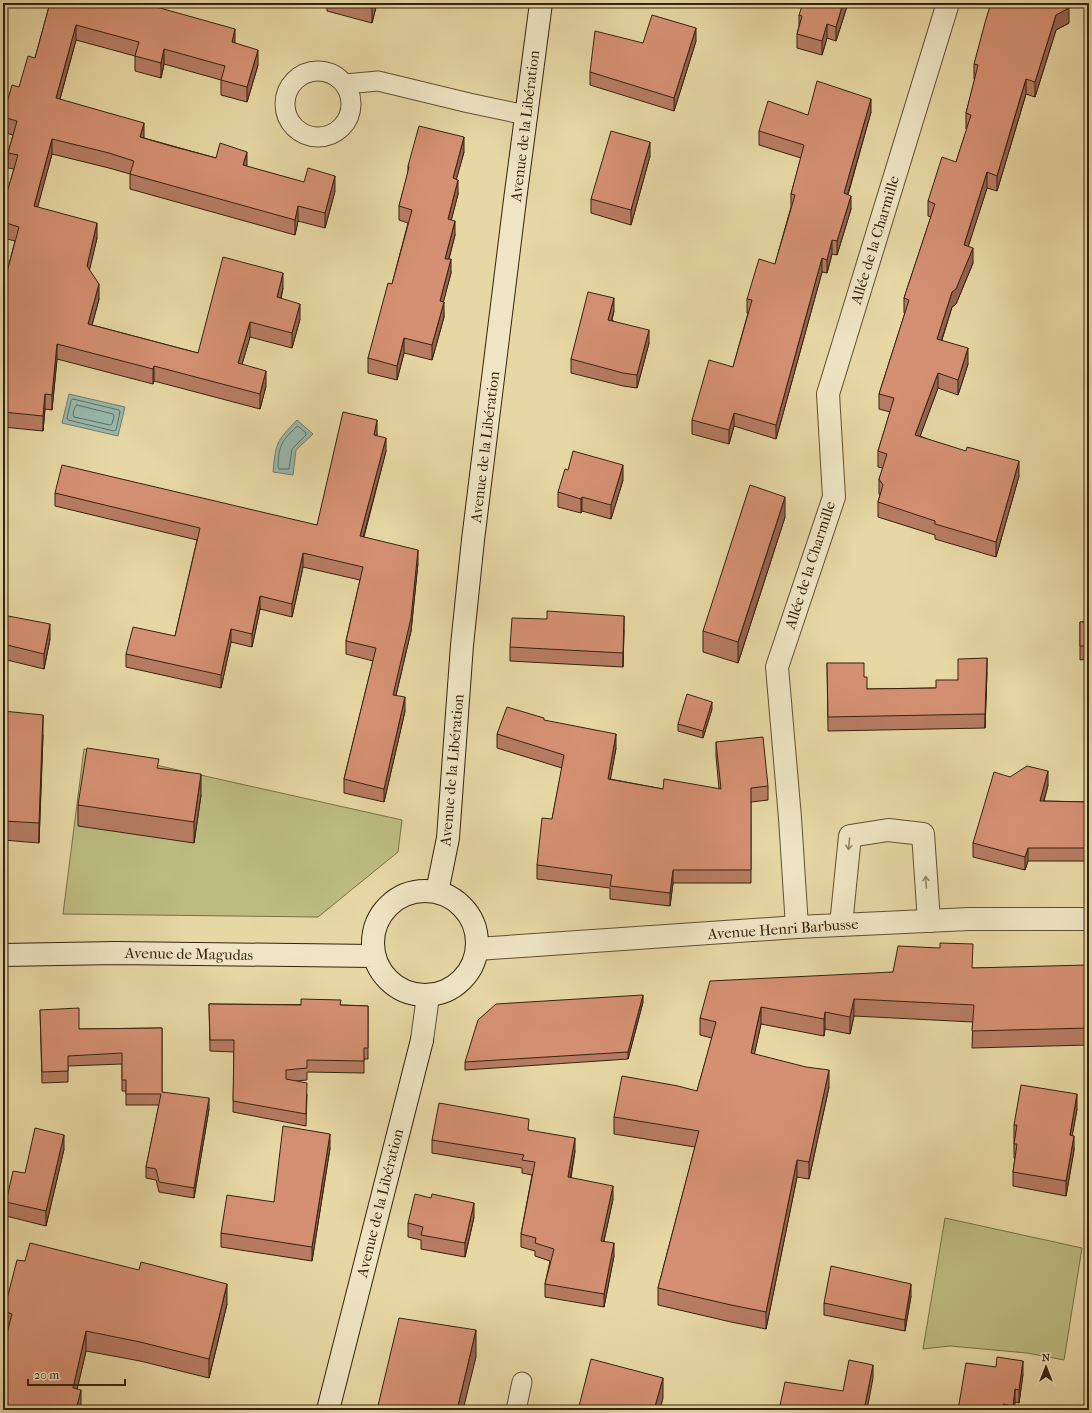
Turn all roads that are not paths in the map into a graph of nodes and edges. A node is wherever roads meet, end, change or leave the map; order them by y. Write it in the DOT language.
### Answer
graph roads {
  1 [pos="541,3"];
  2 [pos="948,3"];
  3 [pos="345,84"];
  4 [pos="526,115"];
  5 [pos="437,892"];
  6 [pos="1089,919"];
  7 [pos="929,921"];
  8 [pos="841,925"];
  9 [pos="797,927"];
  10 [pos="477,949"];
  11 [pos="3,955"];
  12 [pos="374,956"];
  13 [pos="428,996"];
  14 [pos="522,1382"];
  15 [pos="328,1410"];
  16 [pos="516,1410"];
  1 -- 4 [label="main road, Avenue de la Libération"];
  2 -- 9 [label="main road, Allée de la Charmille"];
  3 -- 4 [label="lane"];
  4 -- 5 [label="main road, Avenue de la Libération"];
  5 -- 10 [label="main road"];
  5 -- 12 [label="main road"];
  6 -- 7 [label="main road, Avenue Henri Barbusse"];
  7 -- 8 [label="main road, Avenue Henri Barbusse"];
  7 -- 8 [label="main road, one-way"];
  8 -- 9 [label="main road, Avenue Henri Barbusse"];
  9 -- 10 [label="main road, Avenue Henri Barbusse"];
  10 -- 13 [label="main road"];
  11 -- 12 [label="main road, Avenue de Magudas"];
  12 -- 13 [label="main road"];
  13 -- 15 [label="main road, Avenue de la Libération"];
  14 -- 16 [label="lane"];
}
